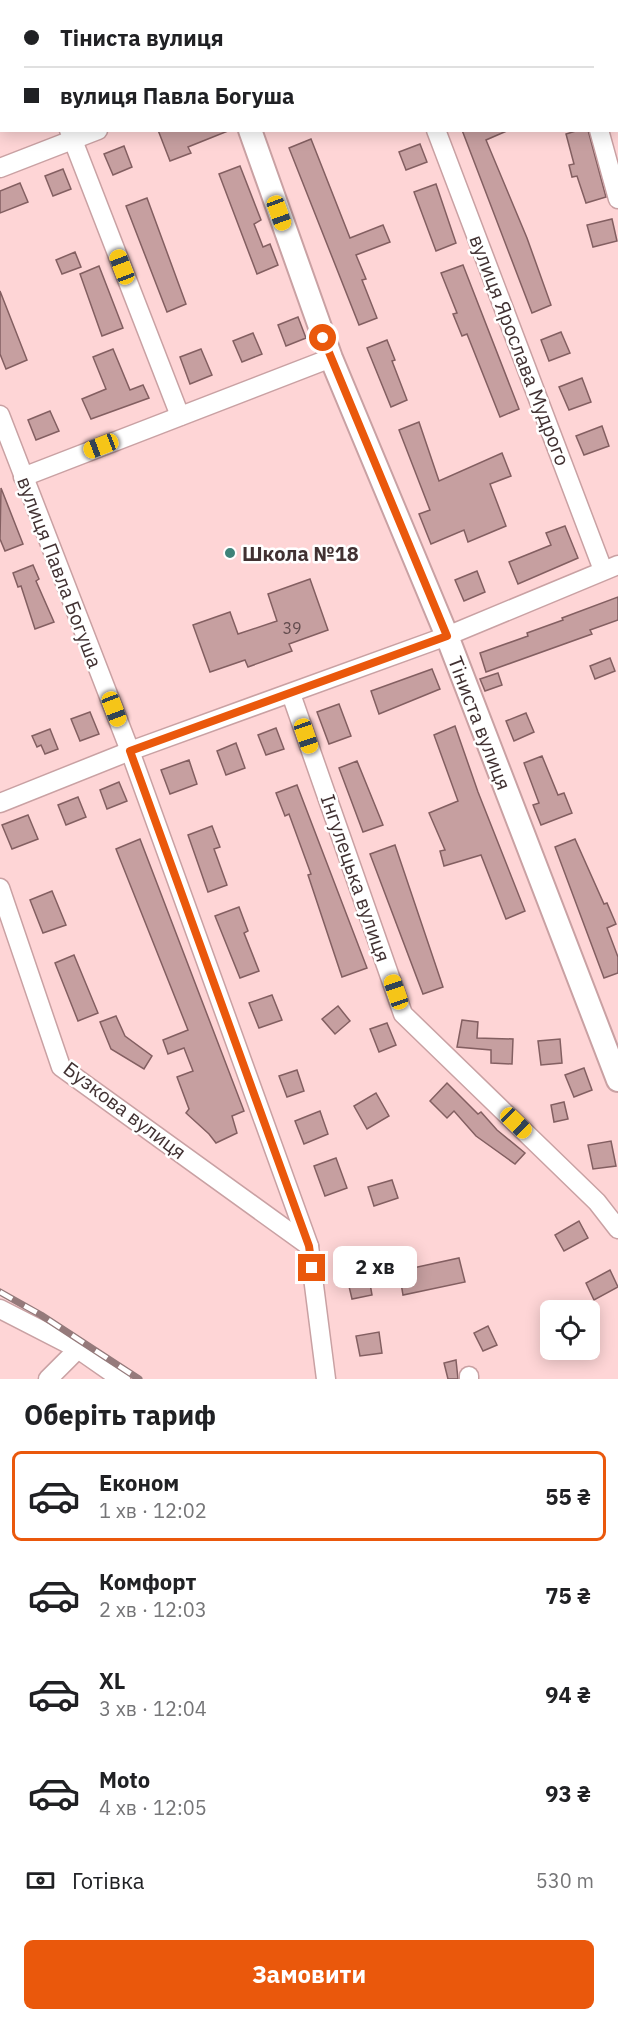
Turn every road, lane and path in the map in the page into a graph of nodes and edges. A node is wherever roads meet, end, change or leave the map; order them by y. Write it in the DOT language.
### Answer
graph roads {
  1 [pos="87,132"];
  2 [pos="251,132"];
  3 [pos="437,132"];
  4 [pos="600,132"];
  5 [pos="71,135"];
  6 [pos="0,168"];
  7 [pos="618,199"];
  8 [pos="331,358"];
  9 [pos="0,415"];
  10 [pos="180,416"];
  11 [pos="23,477"];
  12 [pos="611,568"];
  13 [pos="447,636"];
  14 [pos="291,694"];
  15 [pos="130,751"];
  16 [pos="0,803"];
  17 [pos="0,888"];
  18 [pos="618,1080"];
  19 [pos="618,1228"];
  20 [pos="309,1246"];
  21 [pos="0,1309"];
  22 [pos="78,1349"];
  23 [pos="48,1379"];
  24 [pos="121,1379"];
  25 [pos="327,1379"];
  1 -- 5 [label="street"];
  2 -- 8 [label="street, Тіниста вулиця"];
  3 -- 12 [label="street, вулиця Ярослава Мудрого"];
  4 -- 7 [label="street"];
  5 -- 6 [label="street"];
  5 -- 10 [label="street"];
  8 -- 10 [label="street"];
  8 -- 13 [label="street, Тіниста вулиця"];
  9 -- 11 [label="street, вулиця Павла Богуша"];
  10 -- 11 [label="street"];
  11 -- 15 [label="street, вулиця Павла Богуша"];
  12 -- 13 [label="street"];
  13 -- 14 [label="street"];
  13 -- 18 [label="street, Тіниста вулиця"];
  14 -- 15 [label="street"];
  14 -- 19 [label="street, Інгулецька вулиця"];
  15 -- 16 [label="street"];
  15 -- 20 [label="street, вулиця Павла Богуша"];
  17 -- 20 [label="street, Бузкова вулиця"];
  20 -- 25 [label="street, вулиця Павла Богуша"];
  21 -- 22 [label="street"];
  22 -- 23 [label="street"];
  22 -- 24 [label="street"];
}
